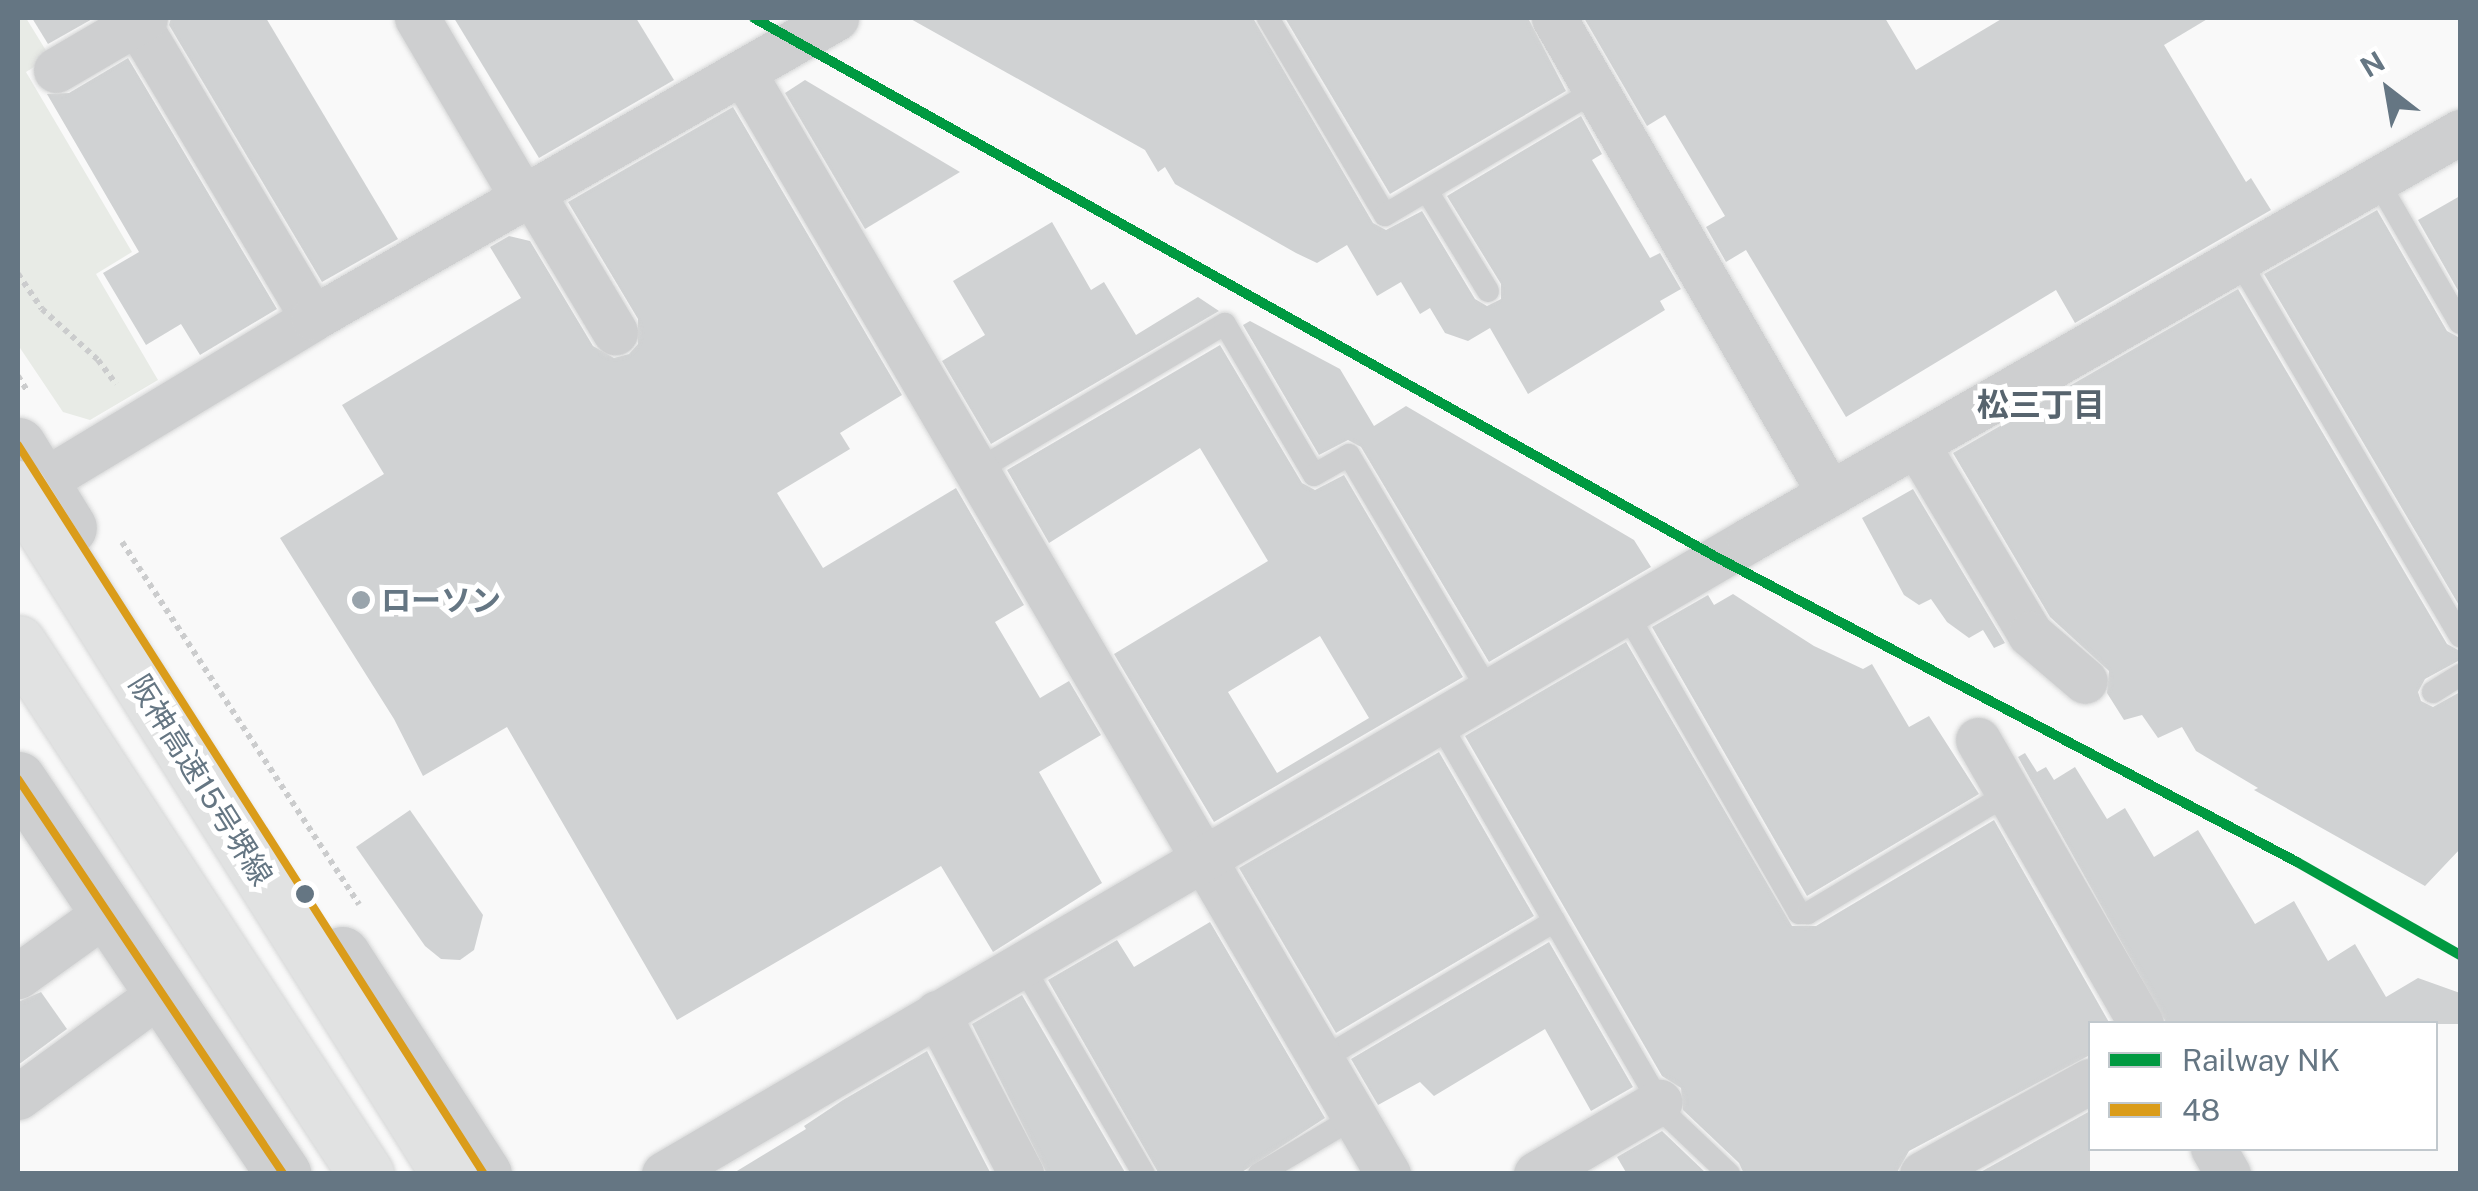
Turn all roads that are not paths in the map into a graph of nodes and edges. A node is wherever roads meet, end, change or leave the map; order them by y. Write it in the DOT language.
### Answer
graph roads {
  1 [pos="416,18"];
  2 [pos="836,18"];
  3 [pos="1268,18"];
  4 [pos="1554,18"];
  5 [pos="141,20"];
  6 [pos="56,70"];
  7 [pos="742,72"];
  8 [pos="1596,90"];
  9 [pos="2460,132"];
  10 [pos="2377,180"];
  11 [pos="1427,191"];
  12 [pos="529,198"];
  13 [pos="2238,259"];
  14 [pos="1488,292"];
  15 [pos="313,318"];
  16 [pos="2460,323"];
  17 [pos="615,332"];
  18 [pos="1918,445"];
  19 [pos="37,470"];
  20 [pos="976,472"];
  21 [pos="1830,494"];
  22 [pos="1626,612"];
  23 [pos="2460,636"];
  24 [pos="18,644"];
  25 [pos="2460,675"];
  26 [pos="2085,681"];
  27 [pos="2433,692"];
  28 [pos="1490,693"];
  29 [pos="1439,722"];
  30 [pos="1978,740"];
  31 [pos="18,779"];
  32 [pos="2009,794"];
  33 [pos="1202,858"];
  34 [pos="107,912"];
  35 [pos="1554,921"];
  36 [pos="1021,963"];
  37 [pos="18,976"];
  38 [pos="162,992"];
  39 [pos="937,1012"];
  40 [pos="2140,1021"];
  41 [pos="1319,1060"];
  42 [pos="2088,1082"];
  43 [pos="18,1098"];
  44 [pos="1659,1102"];
  45 [pos="1353,1118"];
  46 [pos="2216,1151"];
  47 [pos="284,1174"];
  48 [pos="366,1174"];
  49 [pos="449,1174"];
  50 [pos="484,1174"];
  51 [pos="664,1174"];
  52 [pos="1021,1174"];
  53 [pos="1144,1174"];
  54 [pos="1259,1174"];
  55 [pos="1388,1174"];
  56 [pos="1536,1174"];
  57 [pos="1729,1174"];
  58 [pos="1922,1174"];
  59 [pos="2228,1174"];
  1 -- 12 [label="street"];
  2 -- 7 [label="street"];
  3 -- 11 [label="lane"];
  4 -- 8 [label="street"];
  5 -- 6 [label="street"];
  5 -- 15 [label="street"];
  7 -- 12 [label="street"];
  7 -- 20 [label="street"];
  8 -- 11 [label="lane"];
  8 -- 21 [label="street"];
  9 -- 10 [label="street"];
  10 -- 13 [label="street"];
  10 -- 16 [label="lane"];
  11 -- 14 [label="lane"];
  12 -- 15 [label="street"];
  12 -- 17 [label="street"];
  13 -- 18 [label="street"];
  13 -- 23 [label="lane"];
  15 -- 19 [label="street"];
  18 -- 21 [label="street"];
  18 -- 26 [label="street"];
  19 -- 49 [label="highway, 阪神高速15号堺線"];
  19 -- 50 [label="street"];
  20 -- 28 [label="lane"];
  20 -- 33 [label="street"];
  21 -- 22 [label="street"];
  22 -- 28 [label="street"];
  22 -- 32 [label="lane"];
  24 -- 48 [label="highway"];
  25 -- 27 [label="lane"];
  28 -- 29 [label="street"];
  29 -- 33 [label="street"];
  29 -- 35 [label="lane"];
  30 -- 32 [label="street"];
  31 -- 34 [label="street"];
  32 -- 40 [label="street"];
  33 -- 36 [label="street"];
  33 -- 41 [label="street"];
  34 -- 37 [label="street"];
  34 -- 38 [label="street"];
  35 -- 41 [label="lane"];
  35 -- 44 [label="lane"];
  36 -- 39 [label="street"];
  36 -- 53 [label="lane"];
  38 -- 43 [label="street"];
  38 -- 47 [label="street"];
  39 -- 51 [label="street"];
  39 -- 52 [label="street"];
  41 -- 45 [label="street"];
  42 -- 58 [label="street"];
  44 -- 56 [label="street"];
  44 -- 57 [label="lane"];
  45 -- 54 [label="lane"];
  45 -- 55 [label="street"];
  46 -- 59 [label="street"];
}
